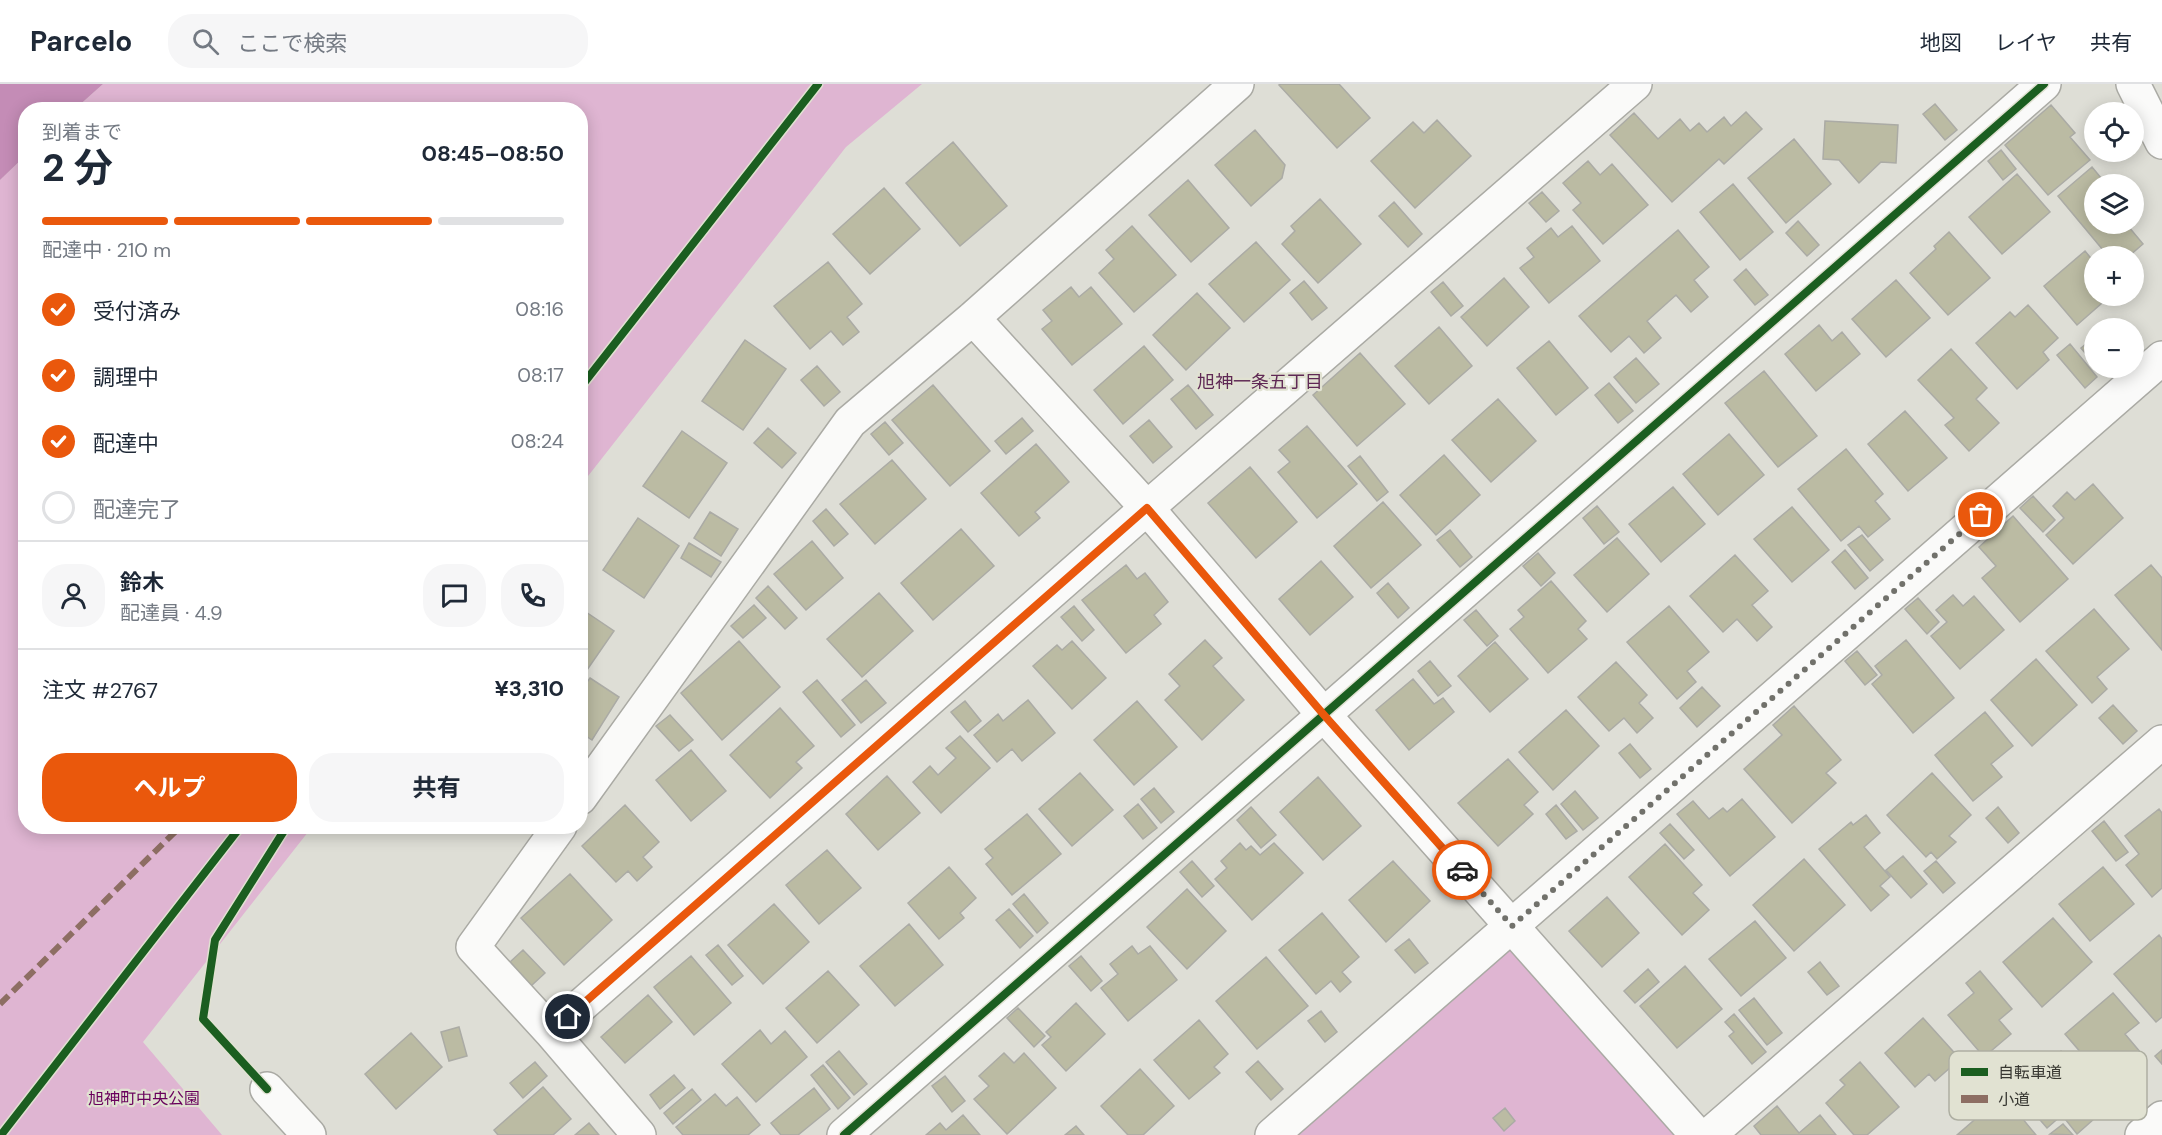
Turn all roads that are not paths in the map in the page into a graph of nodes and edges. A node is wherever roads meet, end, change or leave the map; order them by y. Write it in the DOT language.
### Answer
graph roads {
  1 [pos="1237,84"];
  2 [pos="1635,84"];
  3 [pos="2044,84"];
  4 [pos="2133,84"];
  5 [pos="2162,142"];
  6 [pos="973,318"];
  7 [pos="2162,358"];
  8 [pos="1147,508"];
  9 [pos="1324,715"];
  10 [pos="2162,742"];
  11 [pos="588,787"];
  12 [pos="554,834"];
  13 [pos="1512,926"];
  14 [pos="551,1032"];
  15 [pos="267,1089"];
  16 [pos="2162,1118"];
  17 [pos="309,1135"];
  18 [pos="639,1135"];
  19 [pos="844,1135"];
  20 [pos="1272,1135"];
  21 [pos="1697,1135"];
  22 [pos="1709,1135"];
  23 [pos="2142,1135"];
  1 -- 6 [label="street"];
  2 -- 8 [label="street"];
  3 -- 9 [label="street"];
  4 -- 5 [label="street"];
  6 -- 8 [label="street"];
  6 -- 11 [label="street"];
  7 -- 13 [label="street"];
  8 -- 9 [label="street"];
  8 -- 14 [label="street"];
  9 -- 13 [label="street"];
  9 -- 19 [label="street"];
  10 -- 22 [label="street"];
  12 -- 14 [label="street"];
  13 -- 20 [label="street"];
  13 -- 21 [label="street"];
  14 -- 18 [label="street"];
  15 -- 17 [label="street"];
  16 -- 23 [label="street"];
}
